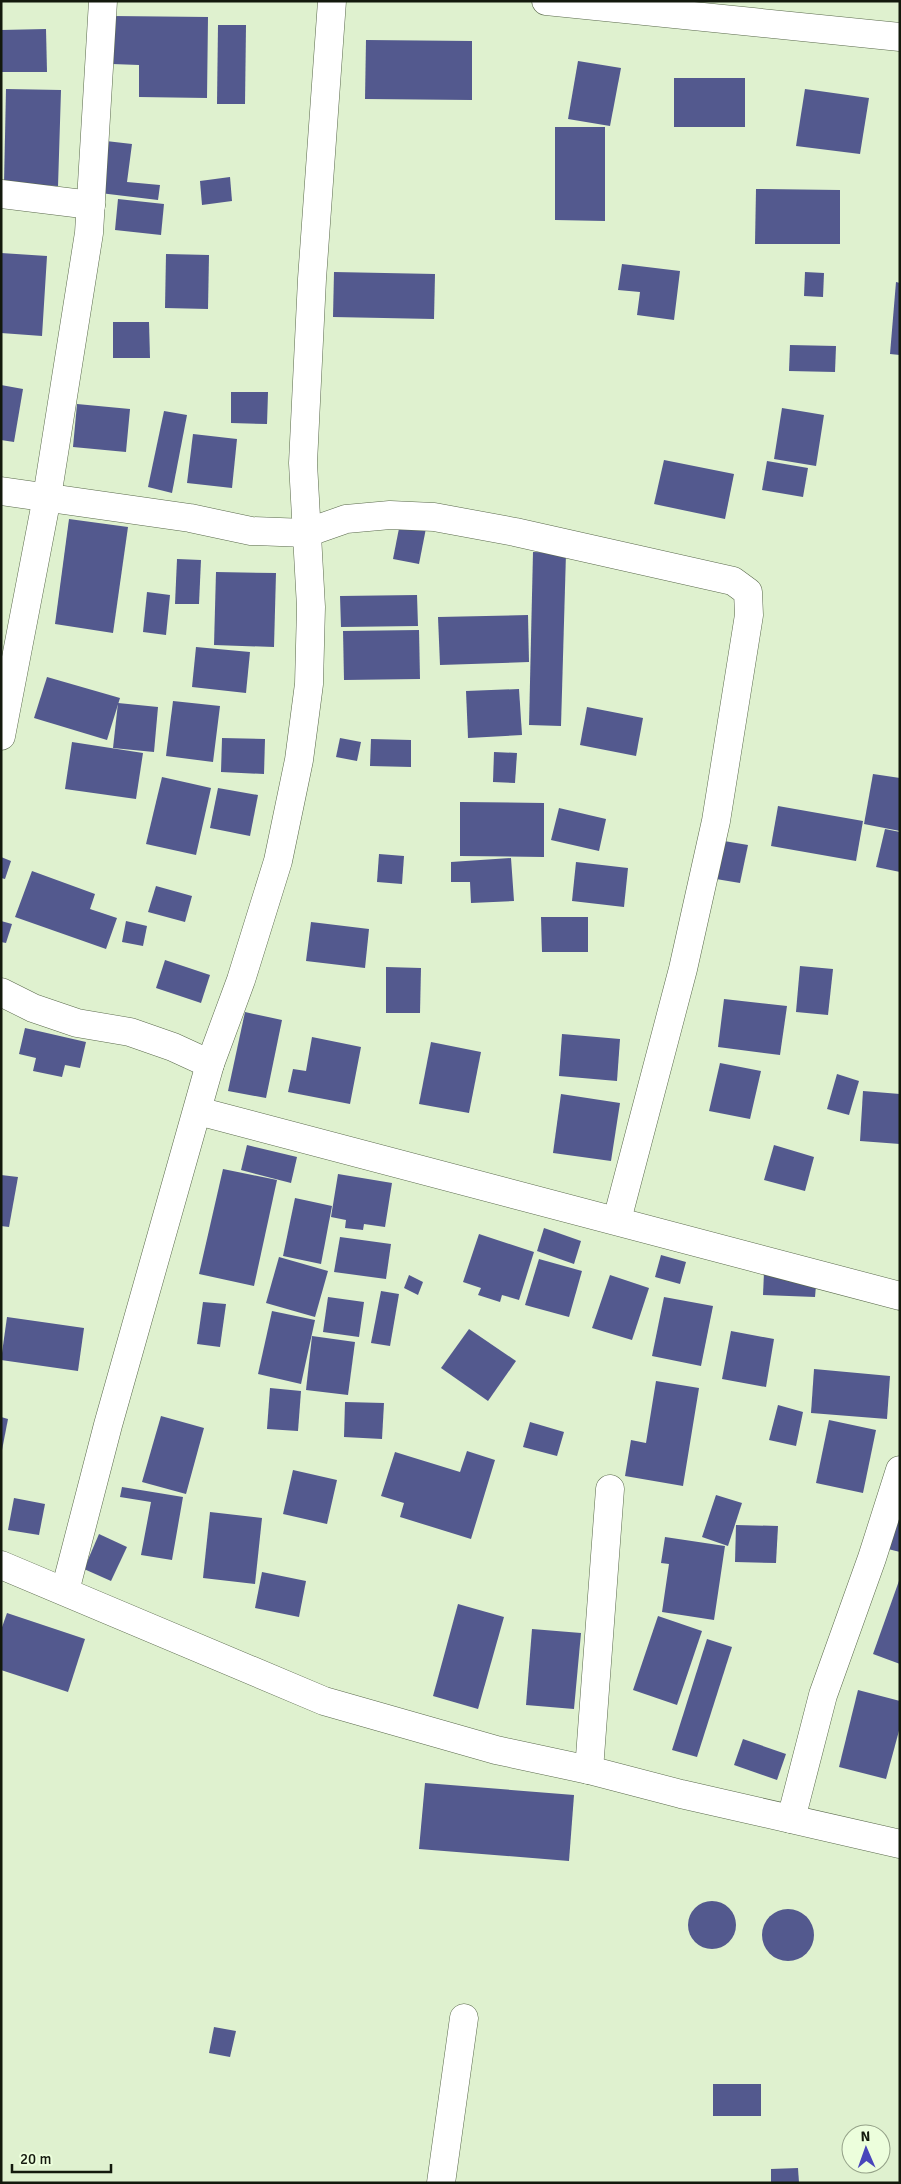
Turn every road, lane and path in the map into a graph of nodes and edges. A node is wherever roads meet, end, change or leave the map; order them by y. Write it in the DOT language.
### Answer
graph roads {
  1 [pos="103,1"];
  2 [pos="332,1"];
  3 [pos="546,1"];
  4 [pos="900,37"];
  5 [pos="1,194"];
  6 [pos="91,205"];
  7 [pos="1,491"];
  8 [pos="47,497"];
  9 [pos="306,533"];
  10 [pos="1,736"];
  11 [pos="1,992"];
  12 [pos="210,1064"];
  13 [pos="198,1111"];
  14 [pos="617,1220"];
  15 [pos="900,1296"];
  16 [pos="900,1470"];
  17 [pos="610,1489"];
  18 [pos="1,1564"];
  19 [pos="65,1591"];
  20 [pos="589,1770"];
  21 [pos="791,1819"];
  22 [pos="900,1844"];
  23 [pos="464,2018"];
  24 [pos="441,2183"];
  1 -- 6 [label="street"];
  2 -- 9 [label="street"];
  3 -- 4 [label="street"];
  5 -- 6 [label="street"];
  6 -- 8 [label="street"];
  7 -- 8 [label="street"];
  8 -- 9 [label="street"];
  8 -- 10 [label="street"];
  9 -- 12 [label="street"];
  9 -- 14 [label="street"];
  11 -- 12 [label="street"];
  12 -- 13 [label="street"];
  13 -- 14 [label="street"];
  13 -- 19 [label="street"];
  14 -- 15 [label="street"];
  16 -- 21 [label="street"];
  17 -- 20 [label="street"];
  18 -- 19 [label="street"];
  19 -- 20 [label="street"];
  20 -- 21 [label="street"];
  21 -- 22 [label="street"];
  23 -- 24 [label="street"];
}
